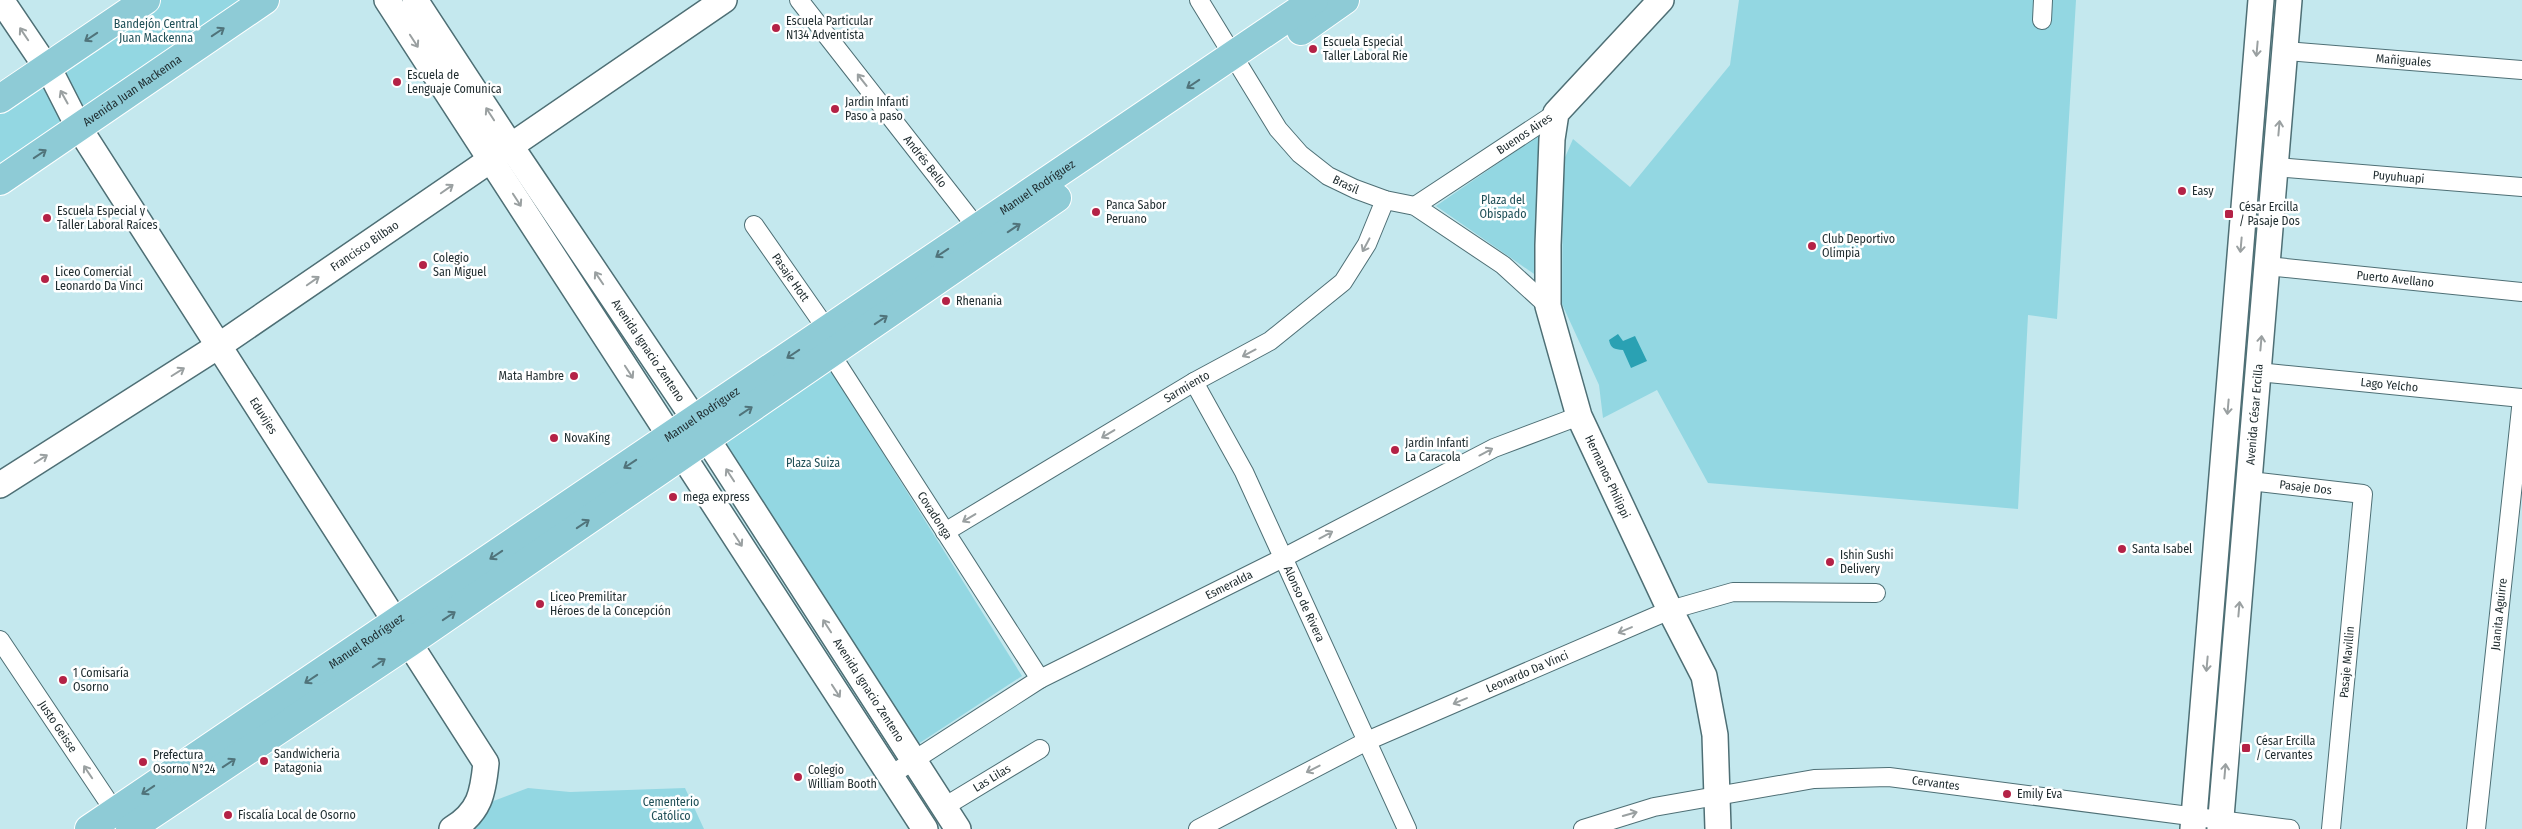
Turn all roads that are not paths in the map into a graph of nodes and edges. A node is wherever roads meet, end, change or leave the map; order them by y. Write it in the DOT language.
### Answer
graph roads {
  1 [pos="1,0"];
  2 [pos="146,0"];
  3 [pos="265,0"];
  4 [pos="387,0"];
  5 [pos="415,0"];
  6 [pos="724,0"];
  7 [pos="799,0"];
  8 [pos="1199,0"];
  9 [pos="1314,0"];
  10 [pos="1345,0"];
  11 [pos="1661,0"];
  12 [pos="2043,0"];
  13 [pos="2261,0"];
  14 [pos="2289,0"];
  15 [pos="2042,20"];
  16 [pos="2285,50"];
  17 [pos="1238,64"];
  18 [pos="46,67"];
  19 [pos="2522,70"];
  20 [pos="0,99"];
  21 [pos="1556,112"];
  22 [pos="79,128"];
  23 [pos="500,152"];
  24 [pos="2275,167"];
  25 [pos="0,181"];
  26 [pos="2522,186"];
  27 [pos="1385,200"];
  28 [pos="1415,206"];
  29 [pos="754,225"];
  30 [pos="978,229"];
  31 [pos="2267,266"];
  32 [pos="2522,292"];
  33 [pos="1548,306"];
  34 [pos="829,342"];
  35 [pos="220,345"];
  36 [pos="2258,372"];
  37 [pos="1194,382"];
  38 [pos="2522,399"];
  39 [pos="1579,416"];
  40 [pos="700,430"];
  41 [pos="677,446"];
  42 [pos="2250,480"];
  43 [pos="0,485"];
  44 [pos="2363,494"];
  45 [pos="945,532"];
  46 [pos="1283,558"];
  47 [pos="1876,593"];
  48 [pos="1670,610"];
  49 [pos="402,633"];
  50 [pos="0,640"];
  51 [pos="1040,679"];
  52 [pos="1367,741"];
  53 [pos="1040,750"];
  54 [pos="913,759"];
  55 [pos="891,775"];
  56 [pos="1718,797"];
  57 [pos="944,807"];
  58 [pos="124,823"];
  59 [pos="2194,823"];
  60 [pos="2221,824"];
  61 [pos="89,829"];
  62 [pos="452,829"];
  63 [pos="910,829"];
  64 [pos="926,829"];
  65 [pos="958,829"];
  66 [pos="1198,829"];
  67 [pos="1407,829"];
  68 [pos="1583,829"];
  69 [pos="1718,829"];
  70 [pos="2290,829"];
  71 [pos="2331,829"];
  72 [pos="2476,829"];
  18 -- 1 [label="main road, Eduvijes, one-way"];
  2 -- 18 [label="main road, one-way"];
  22 -- 3 [label="main road, Avenida Juan Mackenna, one-way"];
  4 -- 23 [label="main road, Avenida Ignacio Zenteno, one-way"];
  23 -- 5 [label="main road, Avenida Ignacio Zenteno, one-way"];
  6 -- 23 [label="main road, Francisco Bilbao"];
  30 -- 7 [label="street, Andrés Bello, one-way"];
  8 -- 17 [label="street, Brasil"];
  9 -- 17 [label="main road, Manuel Rodríguez"];
  10 -- 17 [label="main road, Manuel Rodríguez"];
  11 -- 21 [label="main road, Buenos Aires"];
  12 -- 15 [label="street"];
  13 -- 59 [label="main road, one-way"];
  14 -- 16 [label="main road, Avenida César Ercilla"];
  16 -- 19 [label="street, Mañiguales"];
  24 -- 16 [label="main road, Avenida César Ercilla, one-way"];
  17 -- 27 [label="street, Brasil"];
  17 -- 30 [label="main road, Manuel Rodríguez, one-way"];
  34 -- 17 [label="main road, Manuel Rodríguez, one-way"];
  18 -- 20 [label="main road"];
  22 -- 18 [label="main road, Eduvijes, one-way"];
  21 -- 28 [label="street, Buenos Aires"];
  21 -- 33 [label="main road, Hermanos Philippi"];
  25 -- 22 [label="main road, Avenida Juan Mackenna, one-way"];
  22 -- 35 [label="main road, Eduvijes"];
  35 -- 23 [label="main road, Francisco Bilbao, one-way"];
  40 -- 23 [label="main road, Avenida Ignacio Zenteno, one-way"];
  23 -- 41 [label="main road, Avenida Ignacio Zenteno, one-way"];
  24 -- 26 [label="street, Puyuhuapi"];
  24 -- 31 [label="main road, Avenida César Ercilla"];
  27 -- 28 [label="street, Brasil"];
  27 -- 37 [label="street, Sarmiento, one-way"];
  28 -- 33 [label="street, Brasil"];
  29 -- 34 [label="street, Pasaje Hott"];
  30 -- 34 [label="main road, Manuel Rodríguez, one-way"];
  31 -- 32 [label="street, Puerto Avellano"];
  36 -- 31 [label="main road, Avenida César Ercilla, one-way"];
  33 -- 39 [label="main road, Hermanos Philippi"];
  34 -- 40 [label="main road, Manuel Rodríguez"];
  34 -- 45 [label="street, Covadonga"];
  43 -- 35 [label="main road, Francisco Bilbao, one-way"];
  35 -- 49 [label="main road, Eduvijes"];
  36 -- 38 [label="street, Lago Yelcho"];
  36 -- 42 [label="main road, Avenida César Ercilla"];
  37 -- 45 [label="street, Sarmiento, one-way"];
  37 -- 46 [label="street, Alonso de Rivera"];
  38 -- 72 [label="street, Juanita Aguirre"];
  46 -- 39 [label="street, Esmeralda, one-way"];
  39 -- 48 [label="main road, Hermanos Philippi"];
  40 -- 41 [label="main road, Manuel Rodríguez"];
  54 -- 40 [label="main road, Avenida Ignacio Zenteno, one-way"];
  41 -- 49 [label="main road, Manuel Rodríguez"];
  41 -- 55 [label="main road, Avenida Ignacio Zenteno, one-way"];
  42 -- 44 [label="street, Pasaje Dos"];
  60 -- 42 [label="main road, Avenida César Ercilla, one-way"];
  44 -- 71 [label="street, Pasaje Mavillin"];
  45 -- 51 [label="street, Covadonga"];
  46 -- 51 [label="street, Esmeralda"];
  46 -- 52 [label="street, Alonso de Rivera"];
  47 -- 48 [label="street, Leonardo Da Vinci"];
  48 -- 52 [label="street, Leonardo Da Vinci, one-way"];
  48 -- 56 [label="main road, Hermanos Philippi"];
  49 -- 58 [label="main road, Manuel Rodríguez"];
  49 -- 62 [label="main road, Eduvijes"];
  58 -- 50 [label="street, Justo Geisse, one-way"];
  51 -- 54 [label="street, Esmeralda"];
  52 -- 66 [label="street, Leonardo Da Vinci, one-way"];
  52 -- 67 [label="street, Alonso de Rivera"];
  53 -- 57 [label="street, Las Lilas"];
  54 -- 55 [label="street, Esmeralda"];
  54 -- 57 [label="main road, Avenida Ignacio Zenteno"];
  55 -- 63 [label="street"];
  55 -- 64 [label="main road, Avenida Ignacio Zenteno"];
  56 -- 59 [label="street, Cervantes"];
  68 -- 56 [label="street, Cervantes, one-way"];
  56 -- 69 [label="main road, Hermanos Philippi"];
  57 -- 65 [label="main road, Avenida Ignacio Zenteno"];
  58 -- 61 [label="main road, Manuel Rodríguez"];
  59 -- 60 [label="street, Cervantes"];
  60 -- 70 [label="street, Cervantes"];
}
